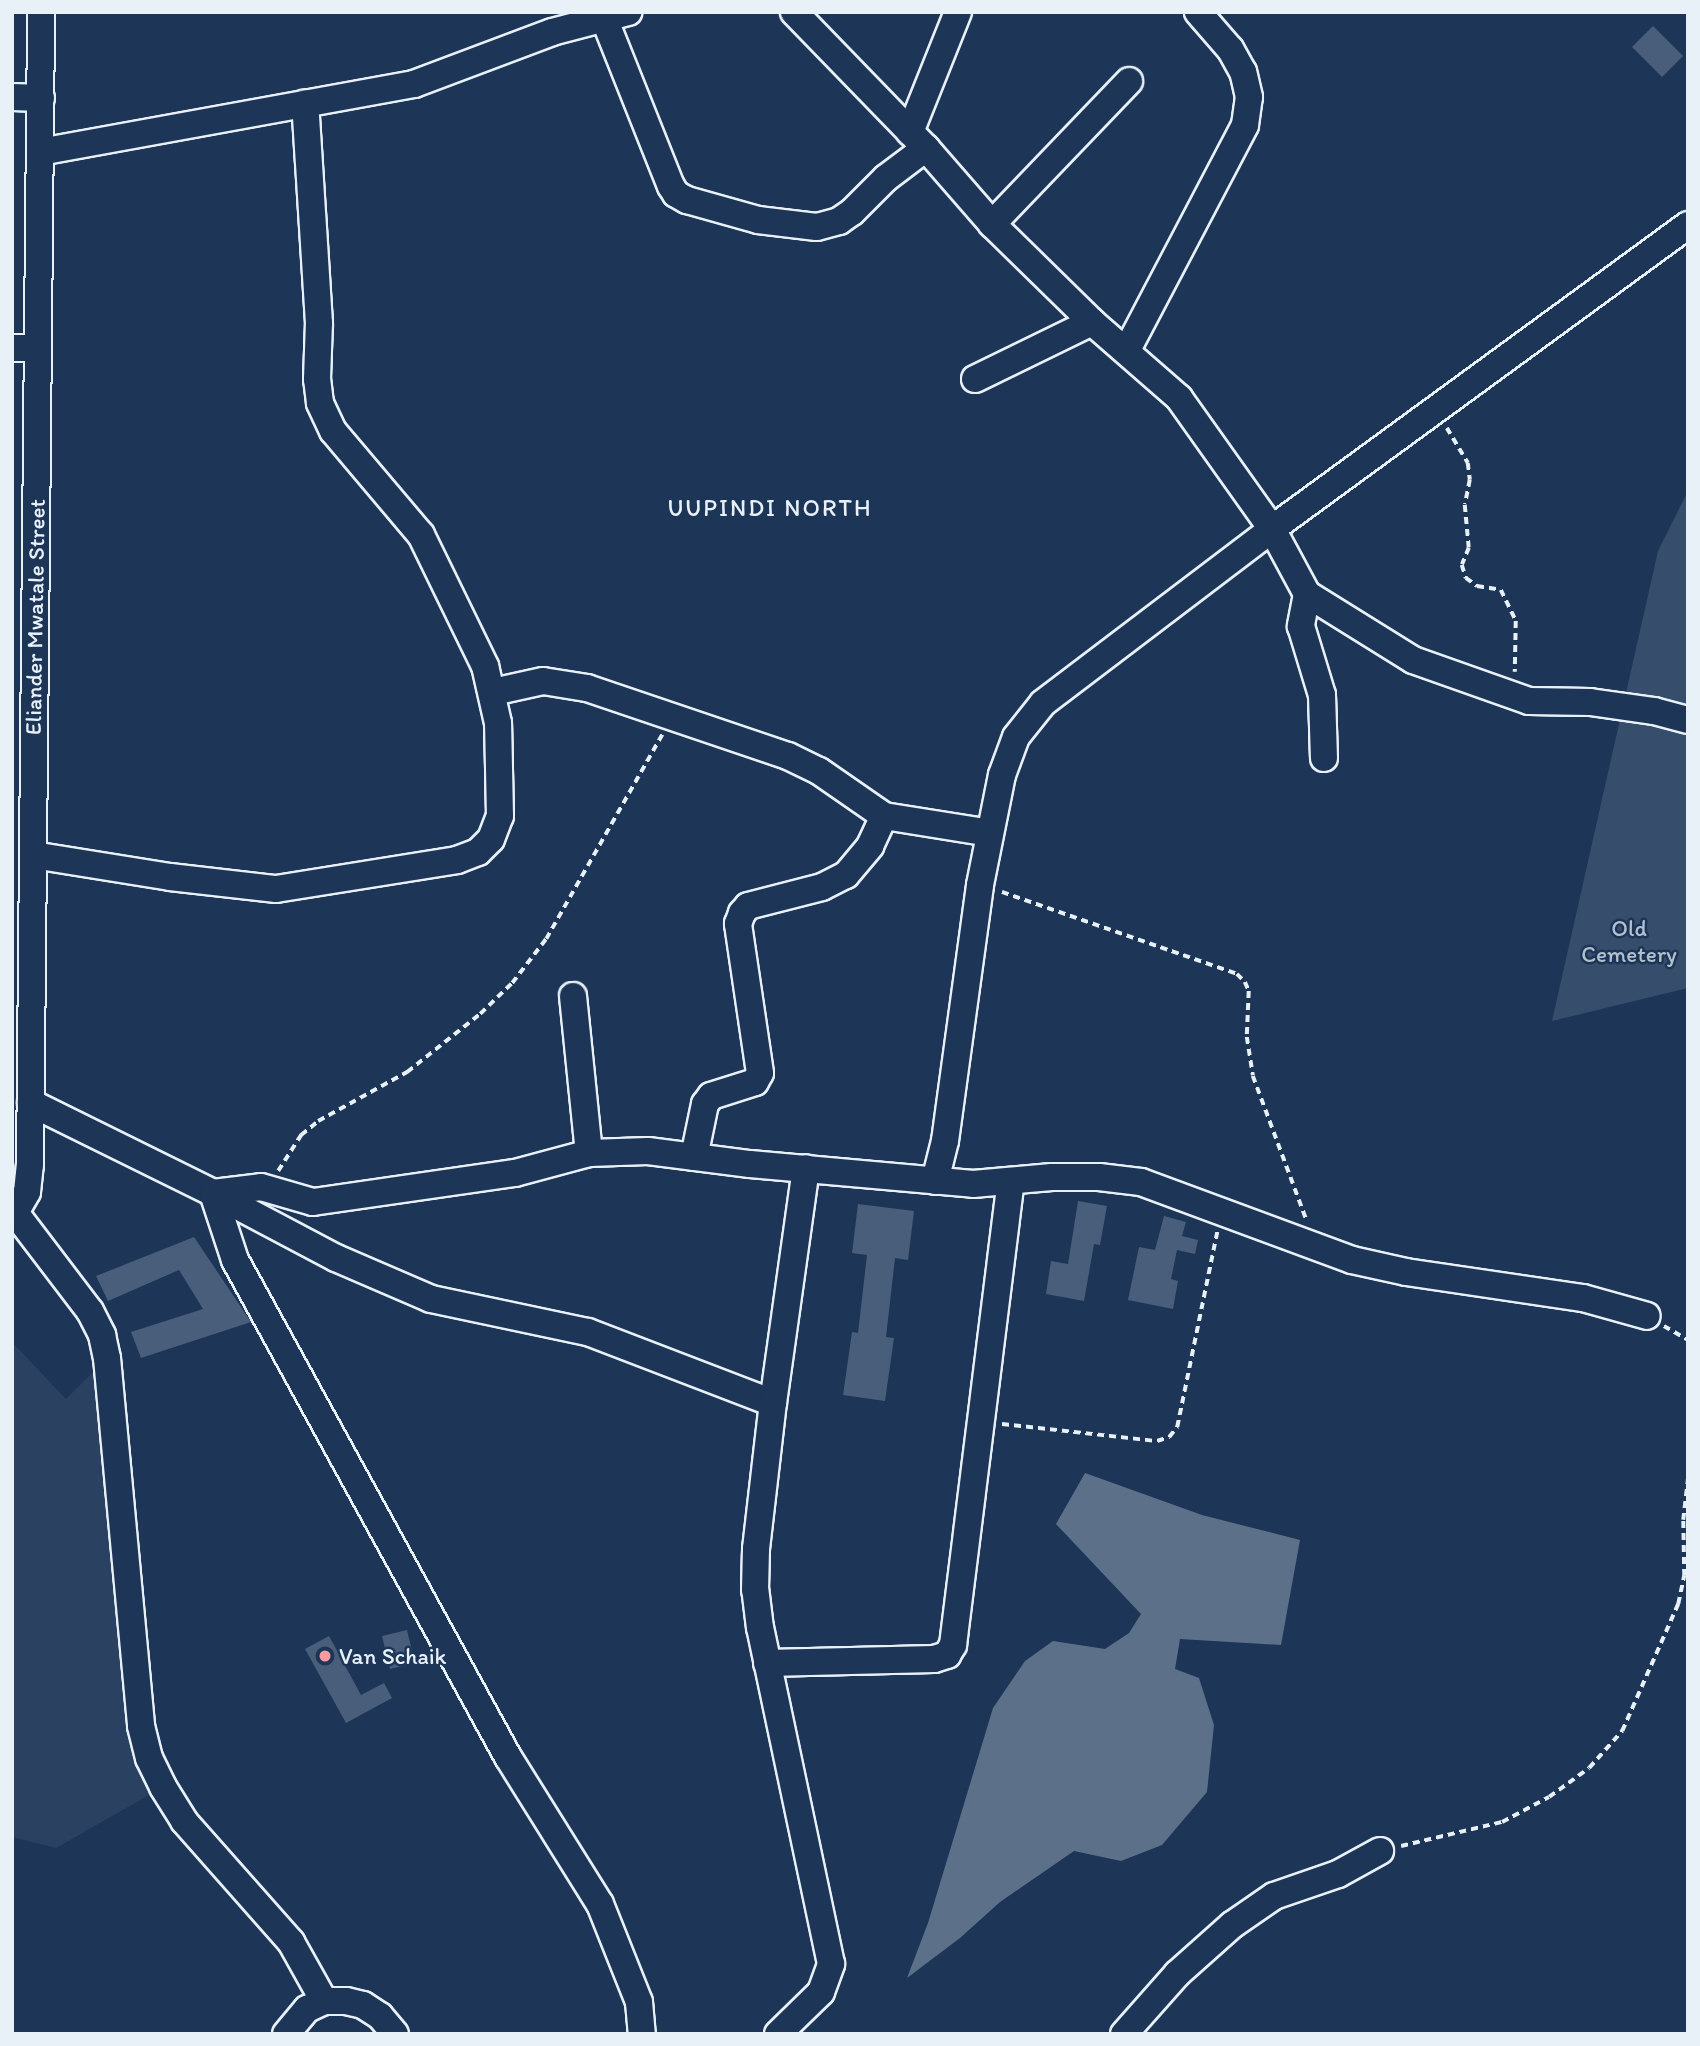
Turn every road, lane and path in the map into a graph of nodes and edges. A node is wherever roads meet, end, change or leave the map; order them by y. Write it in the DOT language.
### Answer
graph roads {
  1 [pos="41,12"];
  2 [pos="794,12"];
  3 [pos="958,12"];
  4 [pos="1198,12"];
  5 [pos="599,17"];
  6 [pos="1129,80"];
  7 [pos="12,97"];
  8 [pos="41,98"];
  9 [pos="305,103"];
  10 [pos="918,140"];
  11 [pos="40,152"];
  12 [pos="992,224"];
  13 [pos="1688,225"];
  14 [pos="1092,322"];
  15 [pos="25,348"];
  16 [pos="1127,350"];
  17 [pos="975,379"];
  18 [pos="1436,409"];
  19 [pos="1272,529"];
  20 [pos="1307,594"];
  21 [pos="24,606"];
  22 [pos="492,692"];
  23 [pos="1512,695"];
  24 [pos="672,717"];
  25 [pos="1688,720"];
  26 [pos="1324,758"];
  27 [pos="884,816"];
  28 [pos="990,833"];
  29 [pos="33,855"];
  30 [pos="980,885"];
  31 [pos="573,996"];
  32 [pos="22,1059"];
  33 [pos="31,1103"];
  34 [pos="589,1153"];
  35 [pos="694,1157"];
  36 [pos="806,1168"];
  37 [pos="934,1181"];
  38 [pos="1011,1182"];
  39 [pos="261,1187"];
  40 [pos="214,1193"];
  41 [pos="1222,1211"];
  42 [pos="14,1216"];
  43 [pos="1315,1246"];
  44 [pos="1647,1316"];
  45 [pos="773,1403"];
  46 [pos="982,1422"];
  47 [pos="1688,1478"];
  48 [pos="767,1663"];
  49 [pos="1380,1851"];
  50 [pos="324,2001"];
  51 [pos="286,2034"];
  52 [pos="395,2034"];
  53 [pos="642,2034"];
  54 [pos="778,2034"];
  55 [pos="1124,2034"];
  1 -- 8 [label="street, Eliander Mwatale Street"];
  2 -- 10 [label="street"];
  3 -- 10 [label="street"];
  4 -- 16 [label="street"];
  5 -- 9 [label="street"];
  5 -- 10 [label="street"];
  6 -- 12 [label="street"];
  7 -- 8 [label="street"];
  8 -- 11 [label="street, Eliander Mwatale Street"];
  9 -- 11 [label="street"];
  9 -- 22 [label="street"];
  10 -- 12 [label="street"];
  11 -- 15 [label="street, Eliander Mwatale Street"];
  12 -- 14 [label="street"];
  13 -- 18 [label="street"];
  14 -- 16 [label="street"];
  14 -- 17 [label="street"];
  15 -- 21 [label="street, Eliander Mwatale Street"];
  16 -- 19 [label="street"];
  18 -- 19 [label="street"];
  18 -- 23 [label="path"];
  19 -- 20 [label="street"];
  19 -- 28 [label="street"];
  20 -- 23 [label="street"];
  20 -- 26 [label="street"];
  21 -- 29 [label="street, Eliander Mwatale Street"];
  22 -- 24 [label="street"];
  22 -- 29 [label="street"];
  23 -- 25 [label="street"];
  24 -- 27 [label="street"];
  24 -- 39 [label="path"];
  27 -- 28 [label="street"];
  27 -- 35 [label="street"];
  28 -- 30 [label="street"];
  29 -- 32 [label="street, Eliander Mwatale Street"];
  30 -- 37 [label="street"];
  30 -- 43 [label="path"];
  31 -- 34 [label="street"];
  32 -- 33 [label="street, Eliander Mwatale Street"];
  33 -- 40 [label="street"];
  33 -- 42 [label="street, Eliander Mwatale Street"];
  34 -- 35 [label="street"];
  34 -- 39 [label="street"];
  35 -- 36 [label="street"];
  36 -- 37 [label="street"];
  36 -- 45 [label="street"];
  37 -- 38 [label="street"];
  38 -- 41 [label="street"];
  38 -- 46 [label="street"];
  39 -- 40 [label="street"];
  40 -- 45 [label="street"];
  40 -- 53 [label="street"];
  41 -- 43 [label="street"];
  41 -- 46 [label="path"];
  42 -- 50 [label="street"];
  43 -- 44 [label="street"];
  45 -- 48 [label="street"];
  46 -- 48 [label="street"];
  47 -- 49 [label="path"];
  48 -- 54 [label="street"];
  49 -- 55 [label="street"];
  50 -- 51 [label="street"];
  50 -- 52 [label="street"];
}
